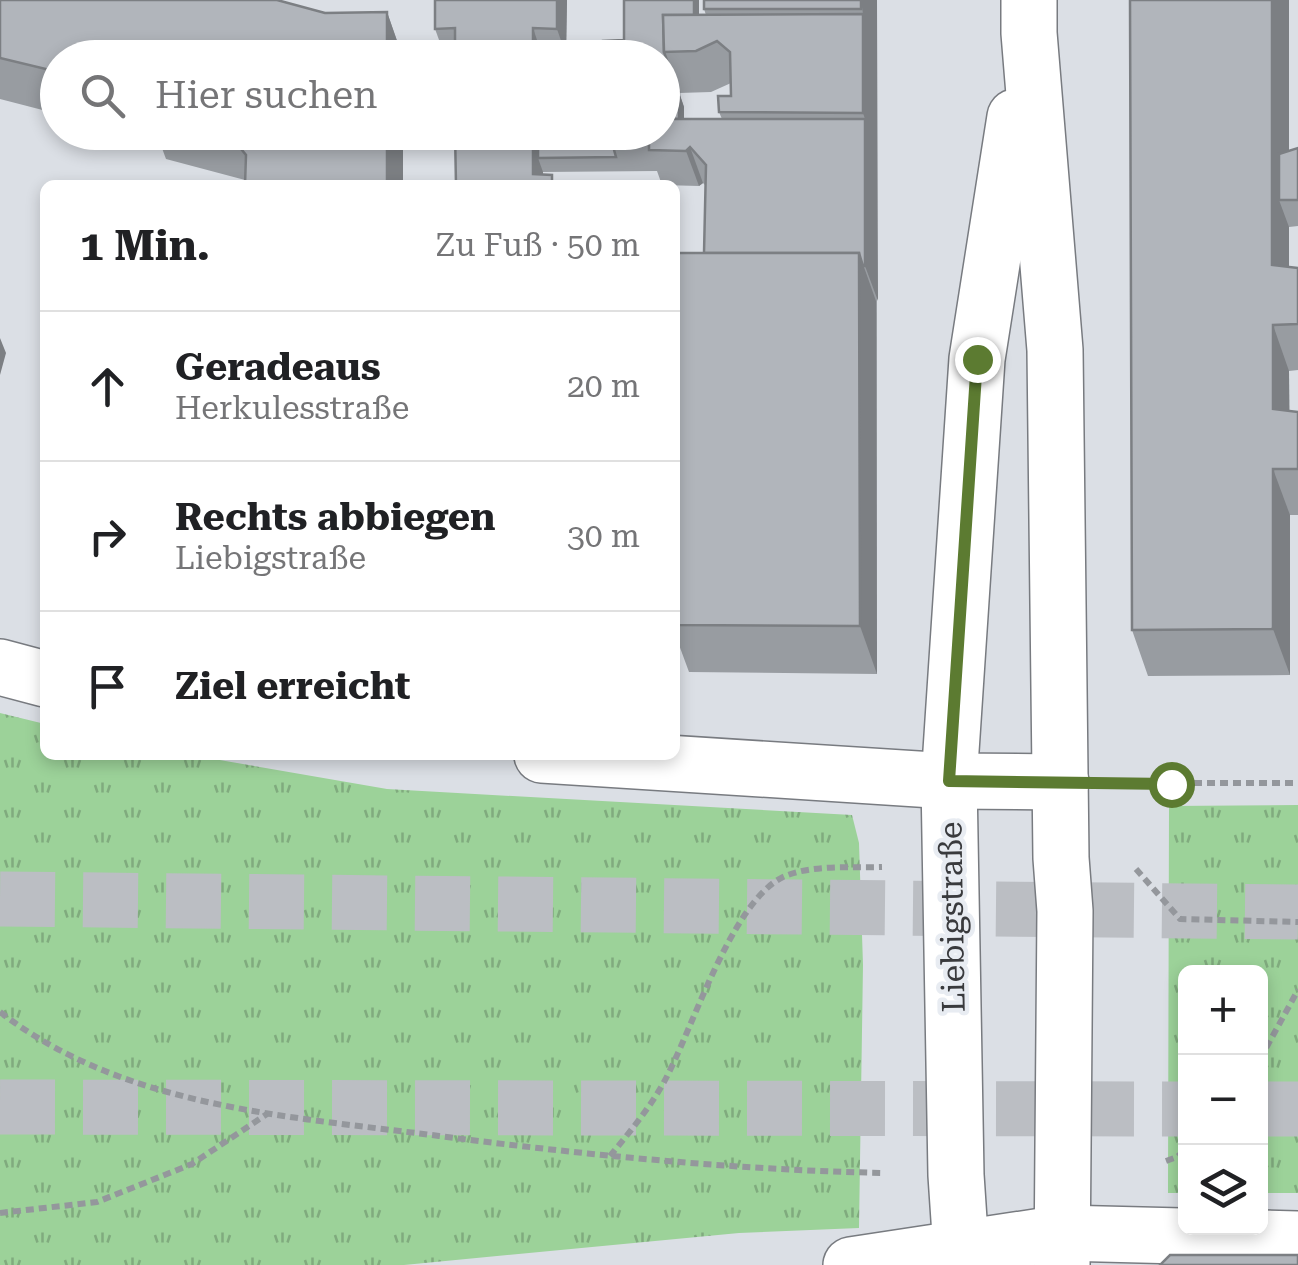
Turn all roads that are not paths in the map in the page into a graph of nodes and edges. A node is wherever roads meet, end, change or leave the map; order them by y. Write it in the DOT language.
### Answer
graph roads {
  1 [pos="1029,17"];
  2 [pos="0,668"];
  3 [pos="40,677"];
  4 [pos="624,760"];
  5 [pos="949,781"];
  6 [pos="1062,782"];
  7 [pos="1298,1239"];
  8 [pos="1062,1249"];
  9 [pos="962,1257"];
  10 [pos="851,1265"];
  1 -- 5 [label="street, Liebigstraße"];
  1 -- 6 [label="street, Liebigstraße"];
  2 -- 3 [label="street"];
  4 -- 5 [label="street"];
  5 -- 6 [label="street"];
  5 -- 9 [label="street, Liebigstraße"];
  6 -- 8 [label="street, Liebigstraße"];
  7 -- 8 [label="street"];
  8 -- 9 [label="street"];
  9 -- 10 [label="street"];
}
